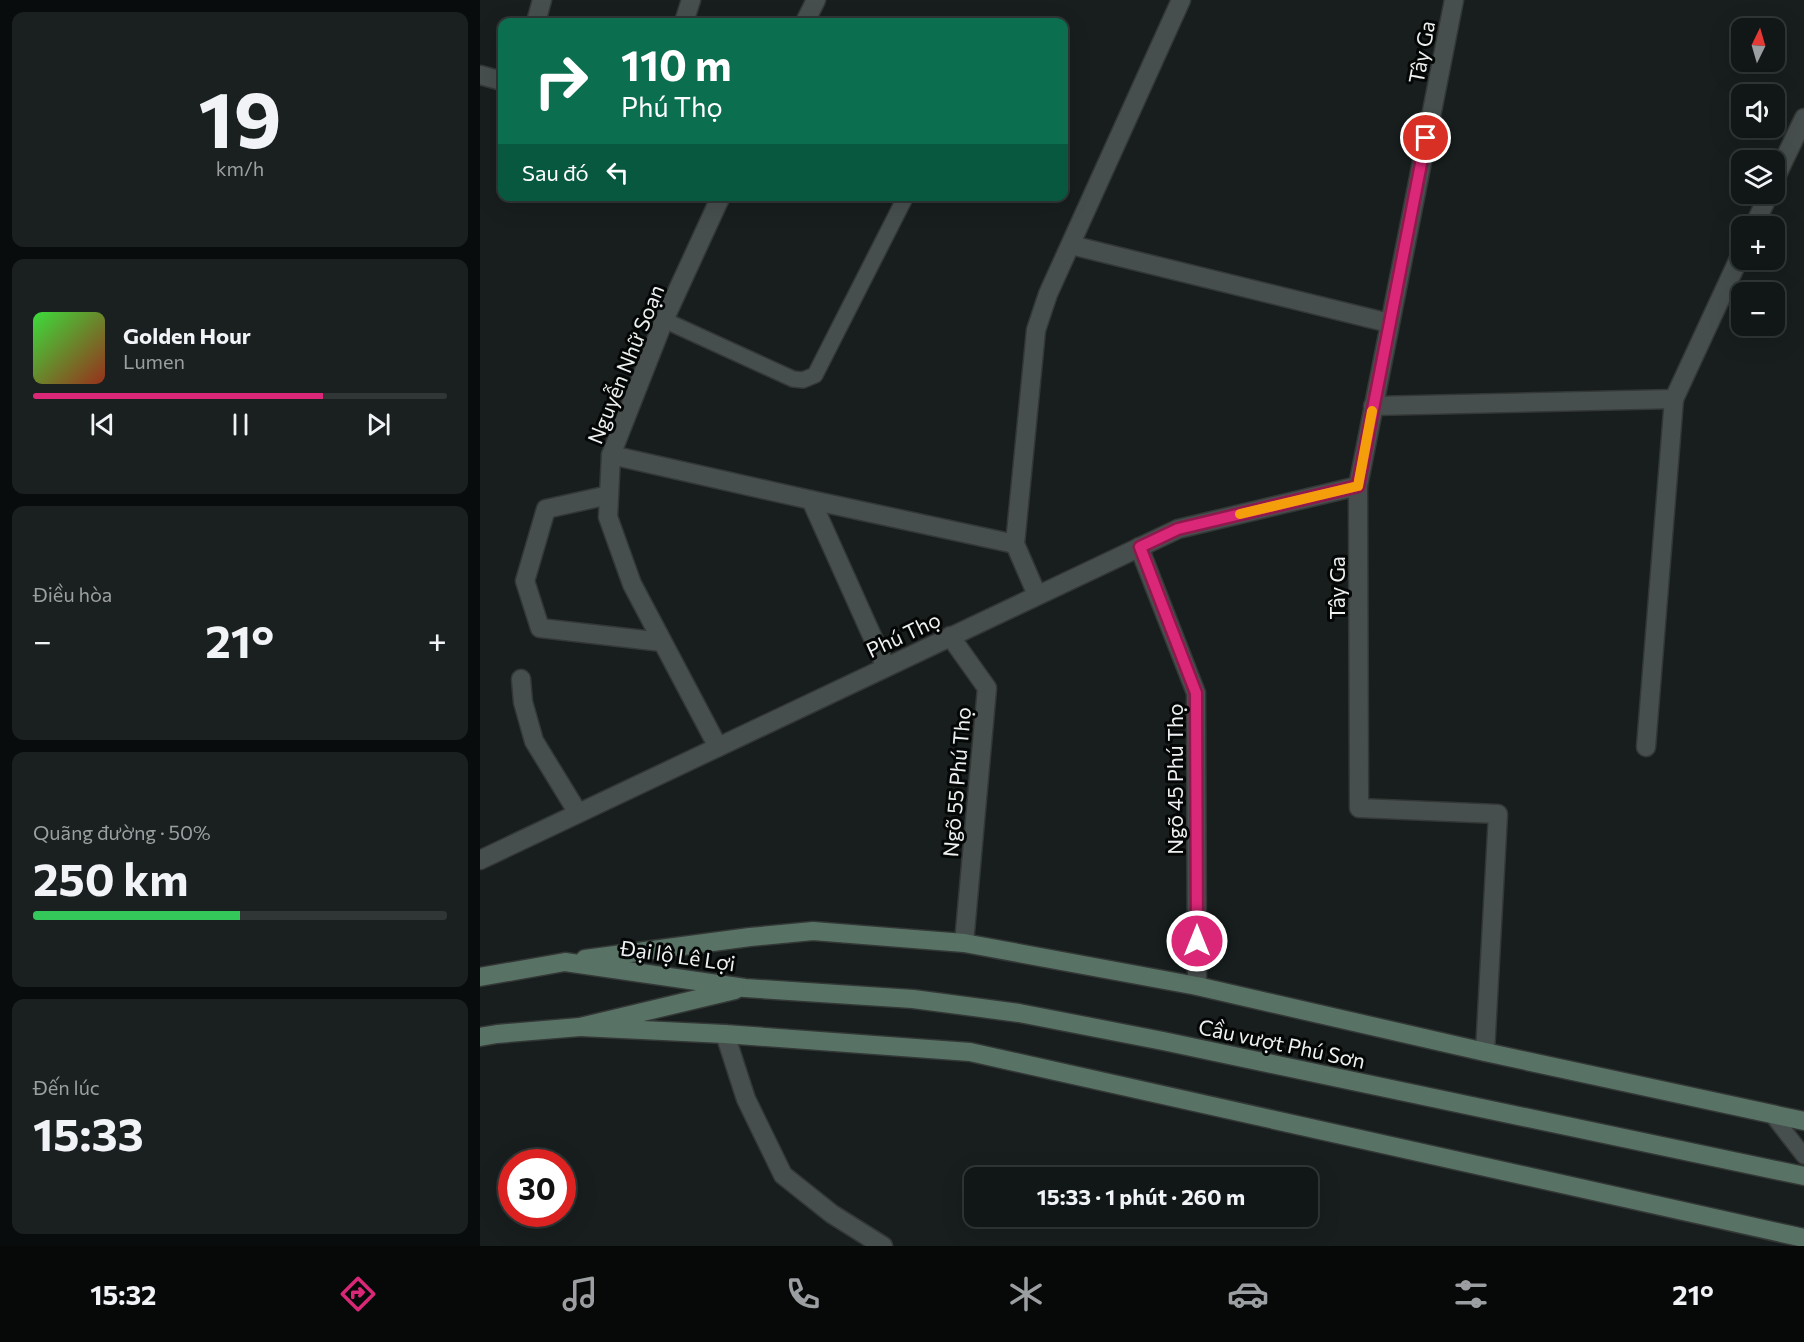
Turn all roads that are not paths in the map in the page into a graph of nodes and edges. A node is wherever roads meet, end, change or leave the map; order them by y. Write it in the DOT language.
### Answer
graph roads {
  1 [pos="542,0"];
  2 [pos="691,0"];
  3 [pos="816,0"];
  4 [pos="1181,0"];
  5 [pos="1454,0"];
  6 [pos="537,18"];
  7 [pos="685,18"];
  8 [pos="807,18"];
  9 [pos="480,75"];
  10 [pos="498,80"];
  11 [pos="1804,118"];
  12 [pos="1785,158"];
  13 [pos="719,201"];
  14 [pos="903,201"];
  15 [pos="1071,245"];
  16 [pos="1734,270"];
  17 [pos="664,320"];
  18 [pos="1389,323"];
  19 [pos="1674,399"];
  20 [pos="1373,406"];
  21 [pos="611,455"];
  22 [pos="1358,486"];
  23 [pos="609,495"];
  24 [pos="811,500"];
  25 [pos="1015,544"];
  26 [pos="1140,547"];
  27 [pos="1037,596"];
  28 [pos="950,636"];
  29 [pos="662,642"];
  30 [pos="886,667"];
  31 [pos="521,679"];
  32 [pos="718,747"];
  33 [pos="1646,747"];
  34 [pos="578,813"];
  35 [pos="480,860"];
  36 [pos="964,943"];
  37 [pos="565,962"];
  38 [pos="480,977"];
  39 [pos="1197,986"];
  40 [pos="745,988"];
  41 [pos="580,1027"];
  42 [pos="725,1034"];
  43 [pos="480,1037"];
  44 [pos="1485,1052"];
  45 [pos="1773,1116"];
  46 [pos="1804,1121"];
  47 [pos="1804,1156"];
  48 [pos="1804,1176"];
  49 [pos="1804,1238"];
  50 [pos="883,1246"];
  1 -- 6 [label="street"];
  2 -- 7 [label="street"];
  3 -- 8 [label="street"];
  4 -- 15 [label="street"];
  5 -- 18 [label="street, Tây Ga"];
  9 -- 10 [label="street"];
  11 -- 12 [label="street"];
  13 -- 17 [label="street, Nguyễn Nhữ Soạn"];
  14 -- 17 [label="lane"];
  15 -- 18 [label="street"];
  15 -- 25 [label="street"];
  16 -- 19 [label="street"];
  17 -- 21 [label="street, Nguyễn Nhữ Soạn"];
  18 -- 20 [label="street, Tây Ga"];
  19 -- 20 [label="street"];
  19 -- 33 [label="street"];
  20 -- 22 [label="street, Tây Ga"];
  21 -- 23 [label="street, Nguyễn Nhữ Soạn"];
  21 -- 24 [label="street"];
  22 -- 26 [label="street, Phú Thọ"];
  22 -- 44 [label="street, Tây Ga"];
  23 -- 29 [label="street, Nguyễn Nhữ Soạn"];
  23 -- 29 [label="street"];
  24 -- 25 [label="street"];
  24 -- 30 [label="street"];
  25 -- 27 [label="street"];
  26 -- 27 [label="street, Phú Thọ"];
  26 -- 39 [label="street, Ngõ 45 Phú Thọ"];
  27 -- 28 [label="street, Phú Thọ"];
  28 -- 30 [label="street, Phú Thọ"];
  28 -- 36 [label="street, Ngõ 55 Phú Thọ"];
  29 -- 32 [label="street, Nguyễn Nhữ Soạn"];
  30 -- 32 [label="street, Phú Thọ"];
  31 -- 34 [label="street"];
  32 -- 34 [label="street, Phú Thọ"];
  34 -- 35 [label="street, Phú Thọ"];
  36 -- 37 [label="street"];
  36 -- 39 [label="street"];
  37 -- 38 [label="street, Đại lộ Lê Lợi"];
  37 -- 40 [label="street, Đại lộ Lê Lợi"];
  39 -- 44 [label="street"];
  40 -- 41 [label="street, Đại lộ Lê Lợi"];
  40 -- 48 [label="street, Cầu vượt Phú Sơn"];
  41 -- 42 [label="street"];
  41 -- 43 [label="street, Đại lộ Lê Lợi"];
  42 -- 49 [label="street"];
  42 -- 50 [label="street"];
  44 -- 45 [label="street"];
  45 -- 46 [label="street"];
  45 -- 47 [label="lane"];
}
